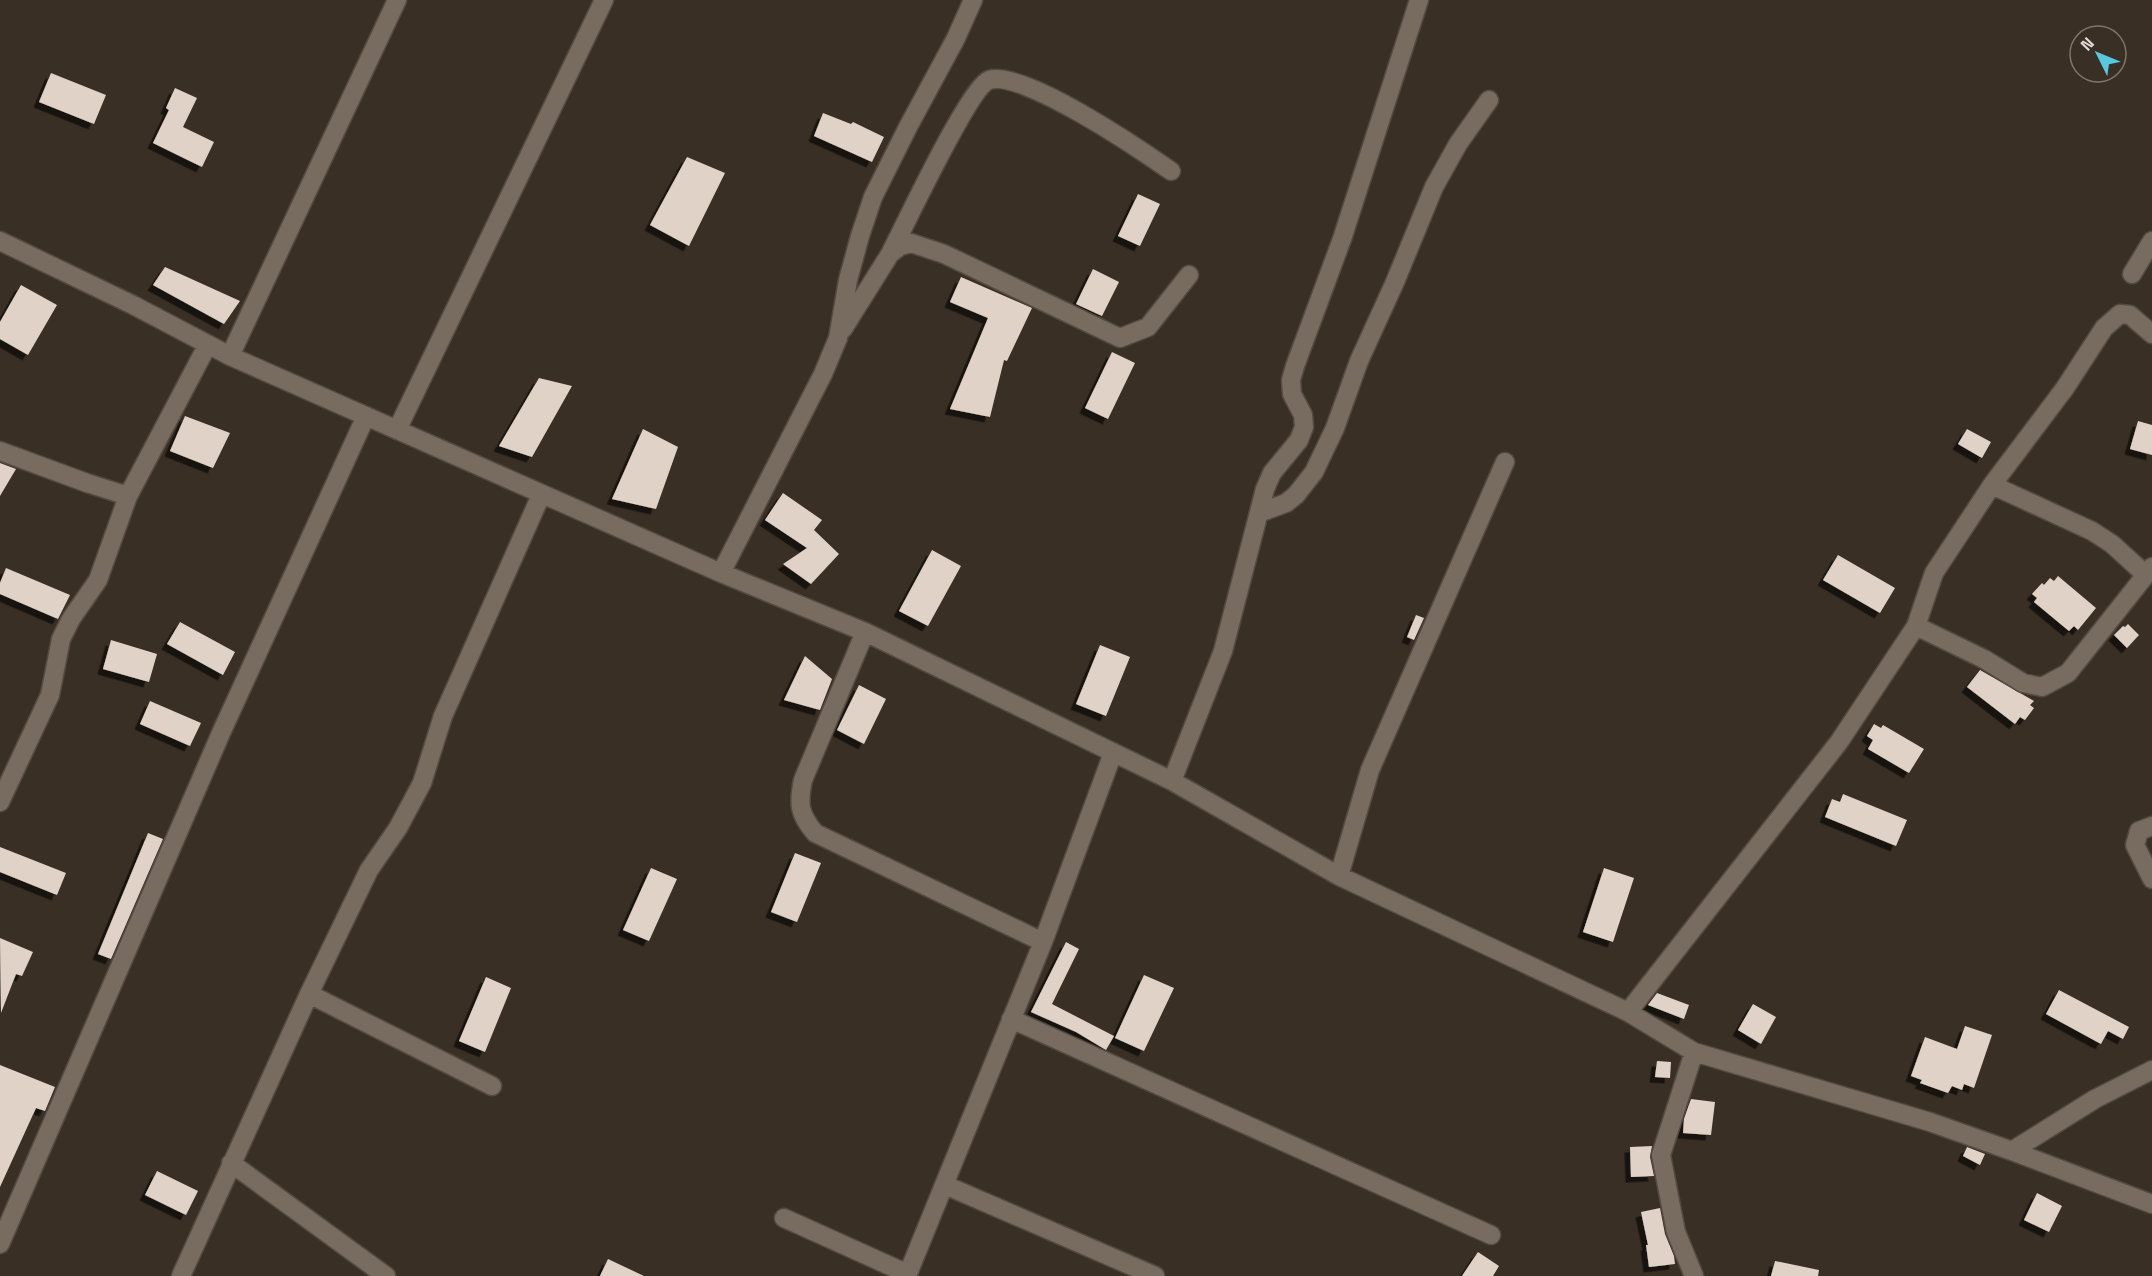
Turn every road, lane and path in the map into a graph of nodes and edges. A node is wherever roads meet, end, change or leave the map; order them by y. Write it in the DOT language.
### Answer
graph roads {
  1 [pos="397,0"];
  2 [pos="604,0"];
  3 [pos="973,0"];
  4 [pos="1419,0"];
  5 [pos="1489,100"];
  6 [pos="1170,171"];
  7 [pos="0,241"];
  8 [pos="2152,241"];
  9 [pos="890,254"];
  10 [pos="2132,274"];
  11 [pos="1189,275"];
  12 [pos="2152,334"];
  13 [pos="838,338"];
  14 [pos="207,346"];
  15 [pos="230,357"];
  16 [pos="366,416"];
  17 [pos="397,430"];
  18 [pos="0,451"];
  19 [pos="1505,462"];
  20 [pos="1992,485"];
  21 [pos="128,495"];
  22 [pos="541,495"];
  23 [pos="1259,513"];
  24 [pos="2149,571"];
  25 [pos="721,573"];
  26 [pos="1916,626"];
  27 [pos="864,632"];
  28 [pos="1113,753"];
  29 [pos="1172,781"];
  30 [pos="0,802"];
  31 [pos="2152,826"];
  32 [pos="1339,876"];
  33 [pos="2152,879"];
  34 [pos="1043,942"];
  35 [pos="309,993"];
  36 [pos="1628,1012"];
  37 [pos="1011,1019"];
  38 [pos="1694,1052"];
  39 [pos="2152,1070"];
  40 [pos="492,1086"];
  41 [pos="2012,1151"];
  42 [pos="231,1163"];
  43 [pos="945,1185"];
  44 [pos="2152,1204"];
  45 [pos="784,1218"];
  46 [pos="1491,1235"];
  47 [pos="0,1244"];
  48 [pos="907,1275"];
  49 [pos="181,1276"];
  50 [pos="386,1276"];
  51 [pos="1155,1276"];
  52 [pos="1693,1276"];
  1 -- 15 [label="street"];
  2 -- 17 [label="street"];
  3 -- 13 [label="street"];
  4 -- 23 [label="street"];
  5 -- 23 [label="street"];
  6 -- 9 [label="street"];
  7 -- 14 [label="street"];
  8 -- 10 [label="street"];
  9 -- 11 [label="street"];
  9 -- 13 [label="street"];
  12 -- 20 [label="street"];
  13 -- 25 [label="street"];
  14 -- 15 [label="street"];
  14 -- 21 [label="street"];
  15 -- 16 [label="street"];
  16 -- 17 [label="street"];
  16 -- 47 [label="street"];
  17 -- 22 [label="street"];
  18 -- 21 [label="street"];
  19 -- 32 [label="street"];
  20 -- 24 [label="street"];
  20 -- 26 [label="street"];
  21 -- 30 [label="street"];
  22 -- 25 [label="street"];
  22 -- 35 [label="street"];
  23 -- 29 [label="street"];
  24 -- 26 [label="street"];
  25 -- 27 [label="street"];
  26 -- 36 [label="street"];
  27 -- 28 [label="street"];
  27 -- 34 [label="street"];
  28 -- 29 [label="street"];
  28 -- 34 [label="street"];
  29 -- 32 [label="street"];
  31 -- 33 [label="street"];
  32 -- 36 [label="street"];
  34 -- 37 [label="street"];
  35 -- 40 [label="street"];
  35 -- 42 [label="street"];
  36 -- 38 [label="street"];
  37 -- 43 [label="street"];
  37 -- 46 [label="street"];
  38 -- 41 [label="street"];
  38 -- 52 [label="street"];
  39 -- 41 [label="street"];
  41 -- 44 [label="street"];
  42 -- 49 [label="street"];
  42 -- 50 [label="street"];
  43 -- 48 [label="street"];
  43 -- 51 [label="street"];
  45 -- 48 [label="street"];
}
